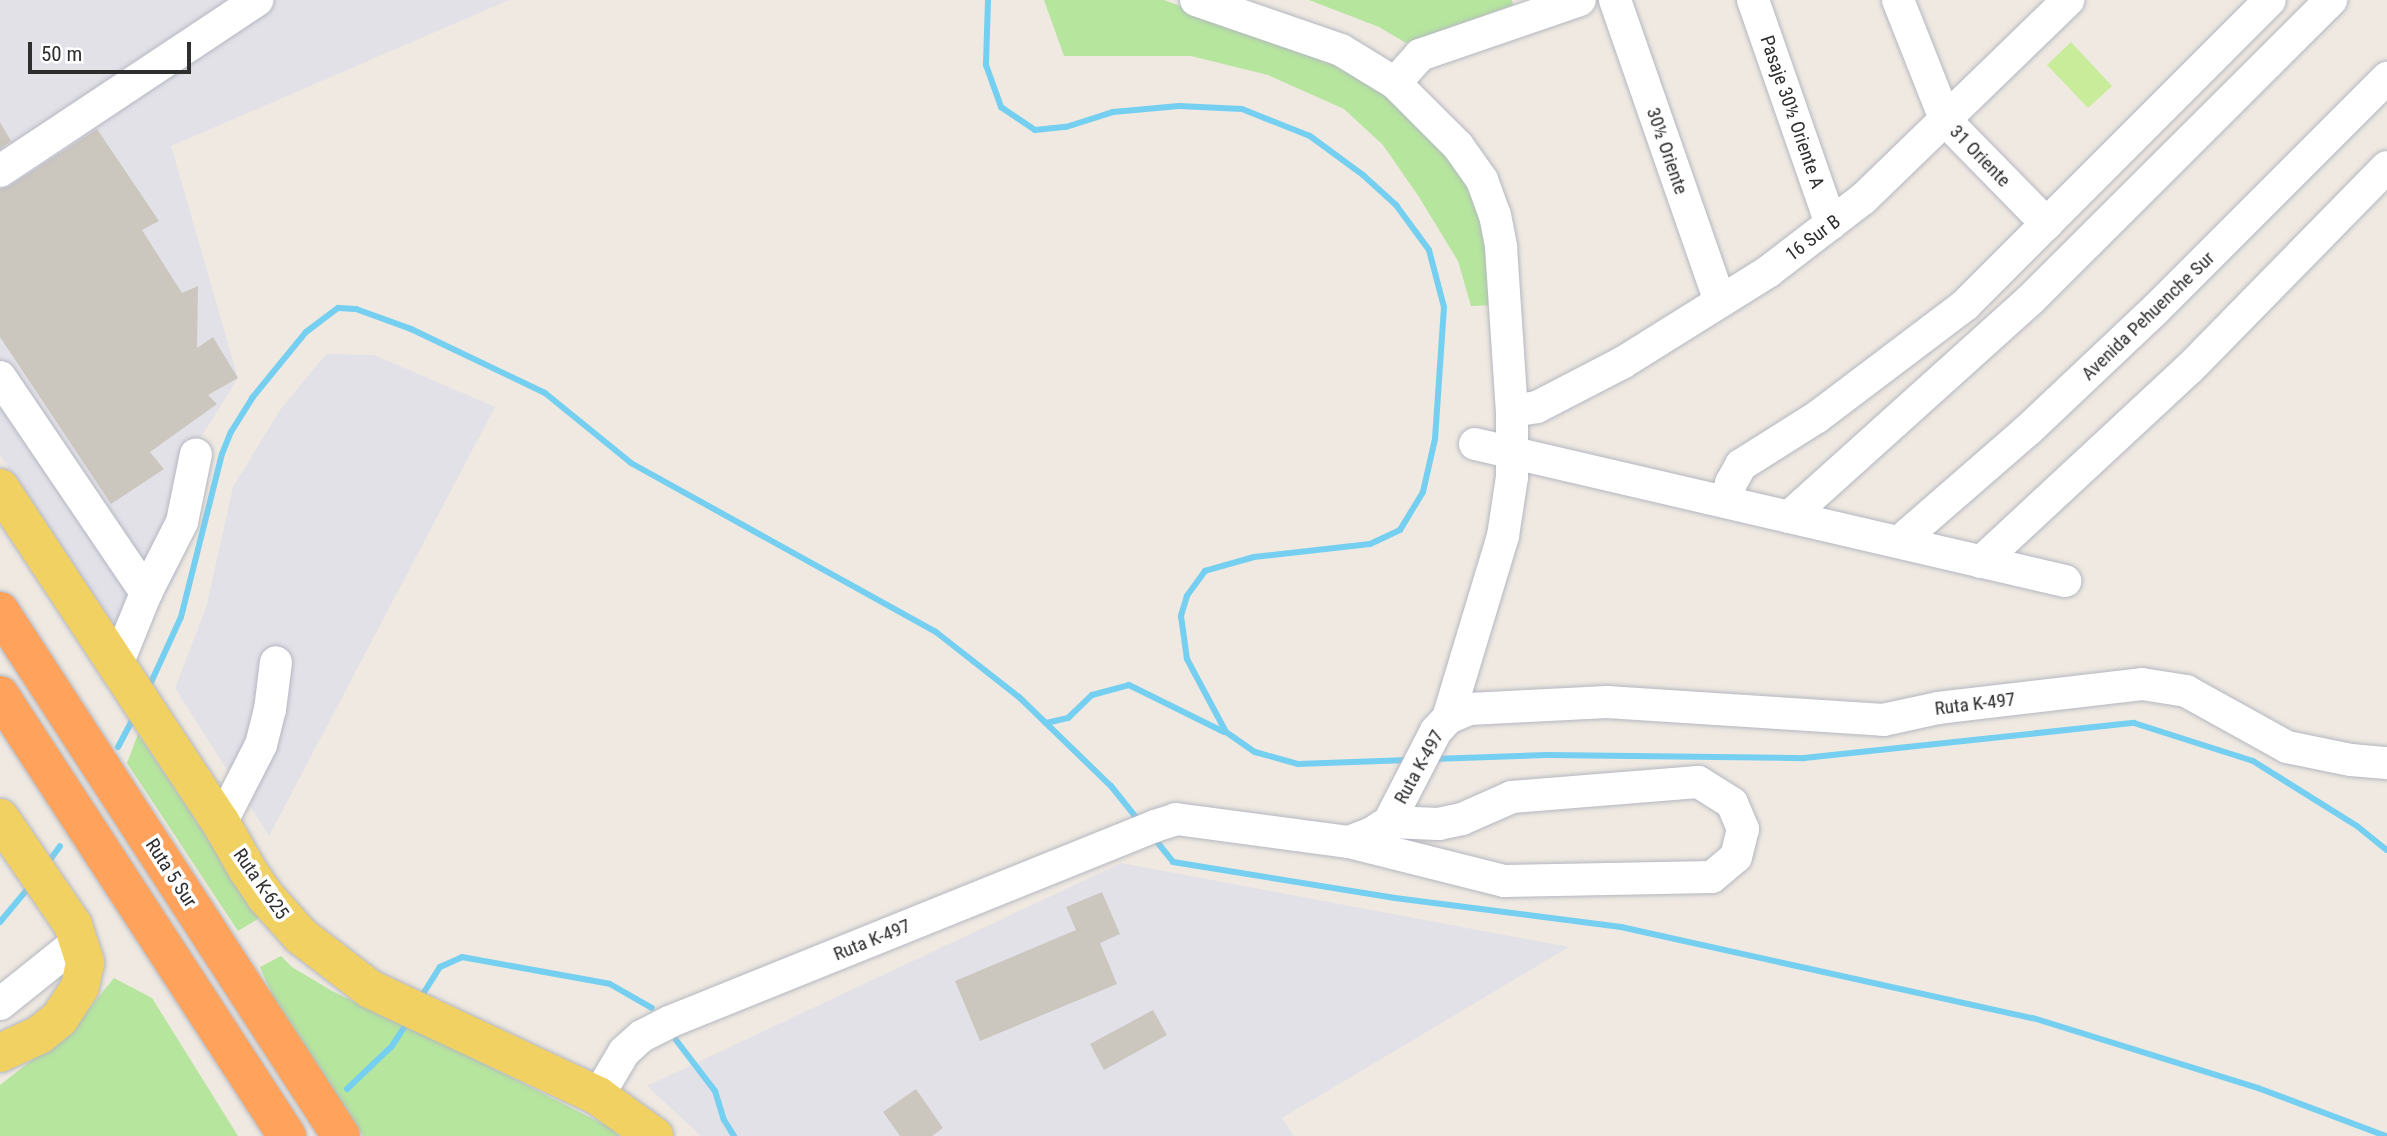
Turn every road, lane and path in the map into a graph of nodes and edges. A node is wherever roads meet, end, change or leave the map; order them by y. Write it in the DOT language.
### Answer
graph roads {
  1 [pos="257,0"];
  2 [pos="1266,0"];
  3 [pos="1580,0"];
  4 [pos="1615,0"];
  5 [pos="1753,0"];
  6 [pos="1898,0"];
  7 [pos="2270,0"];
  8 [pos="2331,0"];
  9 [pos="1202,1"];
  10 [pos="2054,6"];
  11 [pos="1290,32"];
  12 [pos="2387,78"];
  13 [pos="1395,83"];
  14 [pos="1946,121"];
  15 [pos="2387,167"];
  16 [pos="0,171"];
  17 [pos="1831,224"];
  18 [pos="2047,224"];
  19 [pos="1720,301"];
  20 [pos="0,377"];
  21 [pos="1513,411"];
  22 [pos="1475,444"];
  23 [pos="1512,452"];
  24 [pos="196,454"];
  25 [pos="0,488"];
  26 [pos="1726,502"];
  27 [pos="1789,517"];
  28 [pos="1899,542"];
  29 [pos="1981,562"];
  30 [pos="2065,581"];
  31 [pos="145,593"];
  32 [pos="0,611"];
  33 [pos="276,662"];
  34 [pos="123,678"];
  35 [pos="0,695"];
  36 [pos="1442,724"];
  37 [pos="2387,763"];
  38 [pos="1392,814"];
  39 [pos="0,818"];
  40 [pos="220,823"];
  41 [pos="1349,842"];
  42 [pos="80,940"];
  43 [pos="0,1004"];
  44 [pos="0,1053"];
  45 [pos="598,1096"];
  46 [pos="287,1136"];
  47 [pos="341,1136"];
  48 [pos="654,1136"];
  1 -- 16 [label="street"];
  2 -- 11 [label="street"];
  3 -- 13 [label="street"];
  4 -- 19 [label="street, 30½ Oriente"];
  5 -- 17 [label="street, Pasaje 30½ Oriente A"];
  6 -- 14 [label="street, 31 Oriente"];
  7 -- 18 [label="street"];
  8 -- 27 [label="street"];
  9 -- 11 [label="street"];
  10 -- 14 [label="street, 16 Sur B"];
  11 -- 13 [label="street"];
  12 -- 28 [label="street, Avenida Pehuenche Sur"];
  13 -- 21 [label="street"];
  14 -- 17 [label="street, 16 Sur B"];
  14 -- 18 [label="street, 31 Oriente"];
  15 -- 29 [label="street"];
  17 -- 19 [label="street, 16 Sur B"];
  18 -- 26 [label="street"];
  19 -- 21 [label="street, 16 Sur B"];
  20 -- 31 [label="street"];
  21 -- 23 [label="street"];
  22 -- 23 [label="street"];
  23 -- 26 [label="street"];
  23 -- 36 [label="street"];
  24 -- 31 [label="street"];
  25 -- 34 [label="main road, Ruta K-625"];
  26 -- 27 [label="street"];
  27 -- 28 [label="street"];
  28 -- 29 [label="street"];
  29 -- 30 [label="street"];
  31 -- 34 [label="street"];
  32 -- 47 [label="highway, Ruta 5 Sur"];
  33 -- 40 [label="street"];
  34 -- 40 [label="main road, Ruta K-625"];
  35 -- 46 [label="highway"];
  36 -- 37 [label="street, Ruta K-497"];
  36 -- 38 [label="street, Ruta K-497"];
  38 -- 41 [label="street, Ruta K-497"];
  38 -- 41 [label="street"];
  39 -- 42 [label="main road"];
  40 -- 45 [label="main road, Ruta K-625"];
  41 -- 45 [label="street, Ruta K-497"];
  42 -- 43 [label="street"];
  42 -- 44 [label="main road"];
  45 -- 48 [label="main road, Ruta K-625"];
}
